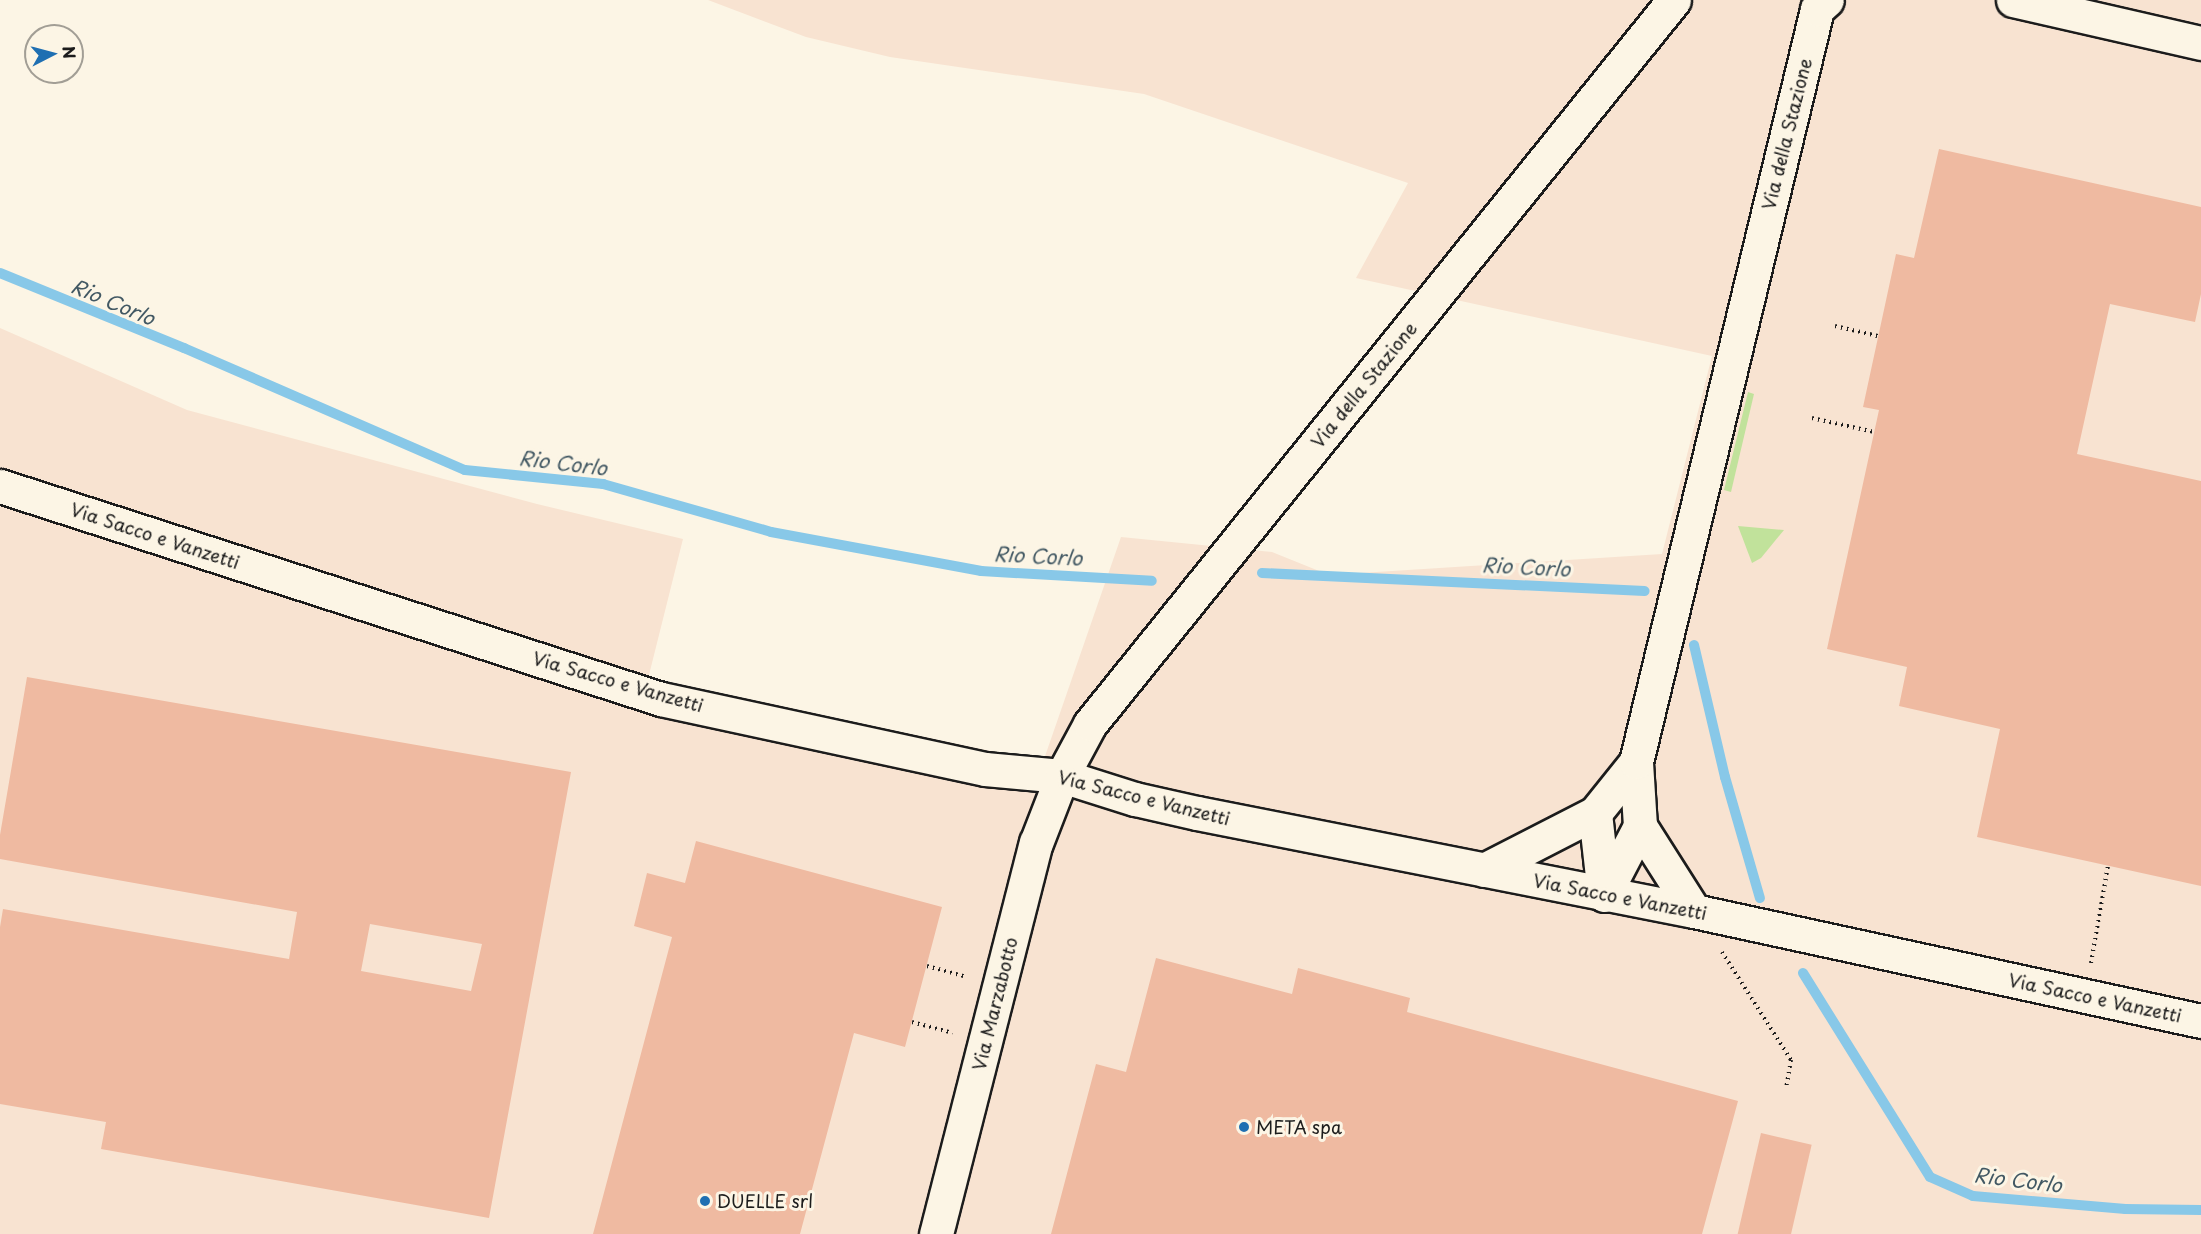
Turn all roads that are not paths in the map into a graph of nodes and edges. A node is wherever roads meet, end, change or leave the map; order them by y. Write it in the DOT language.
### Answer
graph roads {
  1 [pos="1674,0"];
  2 [pos="1827,0"];
  3 [pos="2013,0"];
  4 [pos="2201,43"];
  5 [pos="0,486"];
  6 [pos="1636,762"];
  7 [pos="1062,776"];
  8 [pos="1595,813"];
  9 [pos="1640,826"];
  10 [pos="1484,870"];
  11 [pos="1604,895"];
  12 [pos="1694,911"];
  13 [pos="2201,1021"];
  14 [pos="936,1234"];
  1 -- 7 [label="street, Via della Stazione"];
  2 -- 6 [label="street, Via della Stazione"];
  3 -- 4 [label="street"];
  5 -- 7 [label="street, Via Sacco e Vanzetti"];
  6 -- 8 [label="street, Via della Stazione"];
  6 -- 9 [label="street, Via della Stazione"];
  7 -- 10 [label="street, Via Sacco e Vanzetti"];
  7 -- 14 [label="street, Via Marzabotto"];
  8 -- 10 [label="street, Via della Stazione"];
  8 -- 11 [label="street"];
  9 -- 11 [label="street"];
  9 -- 12 [label="street, Via della Stazione"];
  10 -- 11 [label="street, Via Sacco e Vanzetti"];
  11 -- 12 [label="street, Via Sacco e Vanzetti"];
  12 -- 13 [label="street, Via Sacco e Vanzetti"];
}
